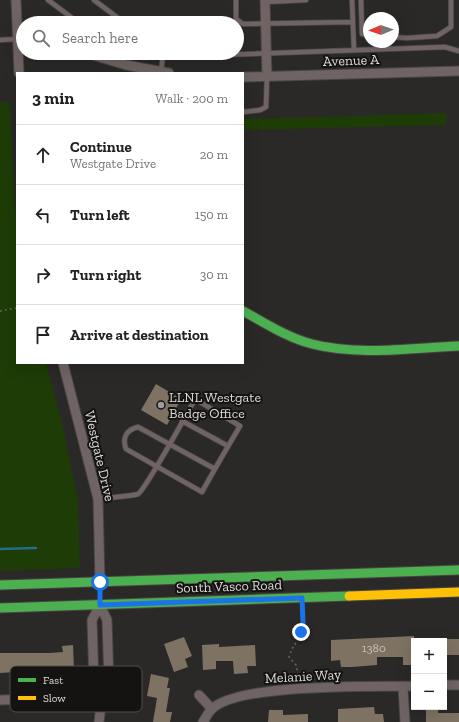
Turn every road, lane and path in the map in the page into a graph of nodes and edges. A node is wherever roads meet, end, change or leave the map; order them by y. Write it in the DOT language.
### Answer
graph roads {
  1 [pos="16,0"];
  2 [pos="48,0"];
  3 [pos="94,0"];
  4 [pos="236,0"];
  5 [pos="306,0"];
  6 [pos="352,0"];
  7 [pos="361,0"];
  8 [pos="451,0"];
  9 [pos="265,1"];
  10 [pos="18,16"];
  11 [pos="70,16"];
  12 [pos="115,16"];
  13 [pos="236,16"];
  14 [pos="353,22"];
  15 [pos="244,24"];
  16 [pos="265,24"];
  17 [pos="363,34"];
  18 [pos="399,37"];
  19 [pos="16,39"];
  20 [pos="0,40"];
  21 [pos="354,50"];
  22 [pos="459,51"];
  23 [pos="266,53"];
  24 [pos="244,54"];
  25 [pos="19,60"];
  26 [pos="109,60"];
  27 [pos="163,60"];
  28 [pos="459,71"];
  29 [pos="19,72"];
  30 [pos="164,72"];
  31 [pos="244,77"];
  32 [pos="267,77"];
  33 [pos="244,112"];
  34 [pos="16,308"];
  35 [pos="0,311"];
  36 [pos="244,312"];
  37 [pos="459,346"];
  38 [pos="64,364"];
  39 [pos="182,421"];
  40 [pos="170,443"];
  41 [pos="228,446"];
  42 [pos="156,466"];
  43 [pos="215,469"];
  44 [pos="98,499"];
  45 [pos="459,570"];
  46 [pos="0,586"];
  47 [pos="459,592"];
  48 [pos="100,594"];
  49 [pos="302,598"];
  50 [pos="0,608"];
  51 [pos="93,666"];
  52 [pos="108,666"];
  53 [pos="447,685"];
  54 [pos="459,685"];
  55 [pos="403,686"];
  56 [pos="411,686"];
  57 [pos="300,690"];
  58 [pos="199,695"];
  59 [pos="0,700"];
  60 [pos="10,700"];
  61 [pos="212,709"];
  62 [pos="100,712"];
  63 [pos="99,722"];
  64 [pos="203,722"];
  65 [pos="405,722"];
  1 -- 10 [label="street"];
  2 -- 11 [label="lane"];
  3 -- 12 [label="lane"];
  4 -- 13 [label="lane"];
  5 -- 9 [label="lane"];
  6 -- 14 [label="lane"];
  7 -- 17 [label="lane"];
  8 -- 18 [label="lane"];
  9 -- 16 [label="street"];
  14 -- 16 [label="lane"];
  14 -- 21 [label="lane"];
  15 -- 16 [label="lane"];
  16 -- 23 [label="street"];
  19 -- 20 [label="lane"];
  21 -- 22 [label="lane"];
  21 -- 23 [label="lane"];
  23 -- 24 [label="lane"];
  23 -- 32 [label="street"];
  25 -- 29 [label="street"];
  26 -- 30 [label="street"];
  27 -- 30 [label="lane"];
  28 -- 32 [label="street, Avenue A"];
  31 -- 32 [label="street, Avenue A"];
  32 -- 33 [label="lane"];
  34 -- 35 [label="path"];
  36 -- 37 [label="main road"];
  38 -- 44 [label="street, Westgate Drive"];
  39 -- 40 [label="lane"];
  39 -- 41 [label="lane"];
  39 -- 41 [label="lane"];
  40 -- 42 [label="lane"];
  40 -- 42 [label="lane"];
  40 -- 43 [label="lane"];
  41 -- 43 [label="lane"];
  42 -- 43 [label="lane"];
  42 -- 44 [label="lane"];
  44 -- 48 [label="street, Westgate Drive"];
  45 -- 48 [label="main road, South Vasco Road"];
  46 -- 48 [label="main road, South Vasco Road"];
  47 -- 49 [label="main road, South Vasco Road"];
  48 -- 49 [label="main road, South Vasco Road"];
  48 -- 50 [label="main road, South Vasco Road"];
  48 -- 51 [label="street"];
  48 -- 52 [label="street"];
  49 -- 57 [label="path"];
  53 -- 54 [label="street"];
  55 -- 56 [label="street, Melanie Way"];
  55 -- 57 [label="street, Melanie Way"];
  55 -- 65 [label="street"];
  57 -- 61 [label="street, Melanie Way"];
  58 -- 61 [label="street"];
  59 -- 60 [label="street"];
  61 -- 64 [label="street, Melanie Way"];
  62 -- 63 [label="street"];
}
